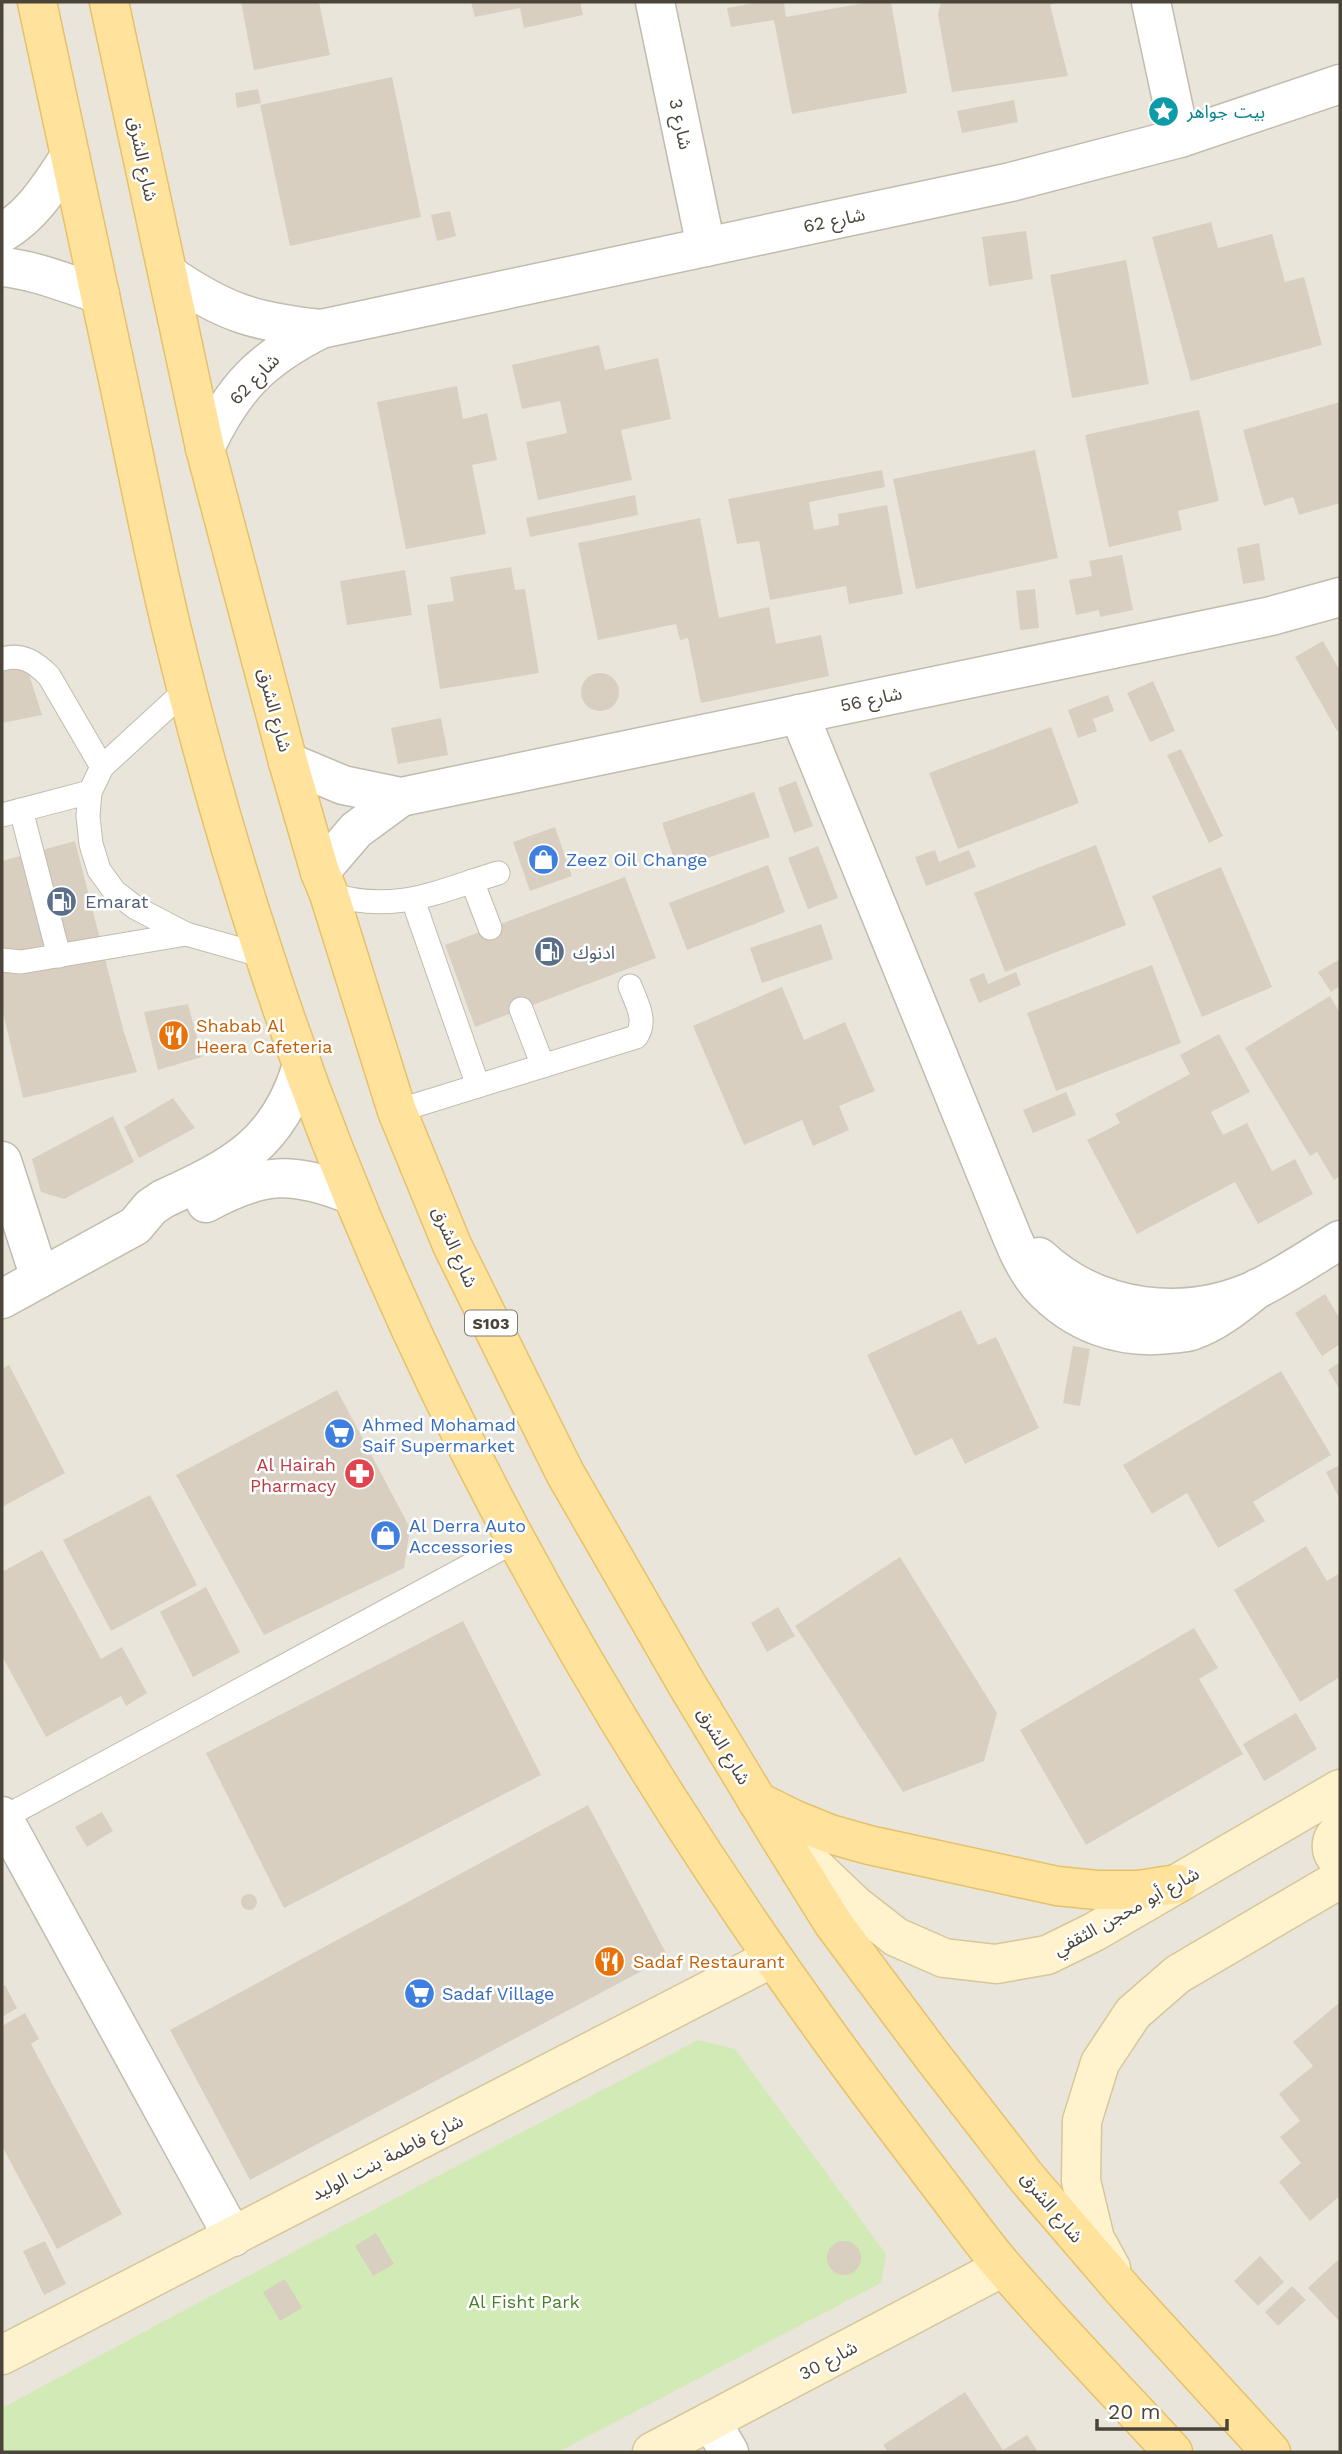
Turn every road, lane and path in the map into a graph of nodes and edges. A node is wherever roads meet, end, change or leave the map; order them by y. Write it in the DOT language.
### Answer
graph roads {
  1 [pos="37,2"];
  2 [pos="109,2"];
  3 [pos="655,2"];
  4 [pos="1151,2"];
  5 [pos="1340,84"];
  6 [pos="1180,138"];
  7 [pos="70,156"];
  8 [pos="2,233"];
  9 [pos="706,247"];
  10 [pos="2,267"];
  11 [pos="168,274"];
  12 [pos="100,294"];
  13 [pos="321,329"];
  14 [pos="205,448"];
  15 [pos="1340,597"];
  16 [pos="2,659"];
  17 [pos="187,689"];
  18 [pos="799,714"];
  19 [pos="288,762"];
  20 [pos="103,766"];
  21 [pos="90,792"];
  22 [pos="401,797"];
  23 [pos="11,813"];
  24 [pos="498,873"];
  25 [pos="472,881"];
  26 [pos="325,883"];
  27 [pos="412,900"];
  28 [pos="490,928"];
  29 [pos="186,934"];
  30 [pos="59,956"];
  31 [pos="264,956"];
  32 [pos="2,960"];
  33 [pos="630,986"];
  34 [pos="521,1009"];
  35 [pos="302,1065"];
  36 [pos="543,1066"];
  37 [pos="478,1086"];
  38 [pos="397,1111"];
  39 [pos="2,1161"];
  40 [pos="352,1195"];
  41 [pos="135,1226"];
  42 [pos="1340,1240"];
  43 [pos="40,1279"];
  44 [pos="2,1299"];
  45 [pos="517,1540"];
  46 [pos="1340,1789"];
  47 [pos="764,1813"];
  48 [pos="2,1817"];
  49 [pos="1340,1831"];
  50 [pos="1340,1861"];
  51 [pos="1340,1879"];
  52 [pos="1177,1884"];
  53 [pos="772,1958"];
  54 [pos="233,2237"];
  55 [pos="1003,2267"];
  56 [pos="1124,2291"];
  57 [pos="2,2355"];
  58 [pos="720,2437"];
  59 [pos="652,2452"];
  60 [pos="1173,2452"];
  61 [pos="1271,2452"];
  1 -- 7 [label="main road"];
  2 -- 11 [label="main road, شارع الشرق / S103"];
  3 -- 9 [label="street, شارع 3"];
  4 -- 6 [label="street"];
  5 -- 6 [label="street, شارع 62"];
  6 -- 9 [label="street, شارع 62"];
  7 -- 8 [label="street"];
  7 -- 12 [label="main road"];
  9 -- 13 [label="street, شارع 62"];
  10 -- 12 [label="street"];
  11 -- 13 [label="street, شارع 62"];
  11 -- 14 [label="main road, شارع الشرق / S103"];
  12 -- 17 [label="main road"];
  13 -- 14 [label="street, شارع 62"];
  14 -- 19 [label="main road, شارع الشرق / S103"];
  15 -- 18 [label="street, شارع 56"];
  16 -- 20 [label="lane"];
  17 -- 20 [label="lane"];
  17 -- 31 [label="main road"];
  18 -- 22 [label="street, شارع 56"];
  18 -- 42 [label="street"];
  19 -- 22 [label="street, شارع 56"];
  19 -- 26 [label="main road, شارع الشرق / S103"];
  20 -- 21 [label="lane"];
  21 -- 23 [label="lane"];
  21 -- 29 [label="lane"];
  22 -- 26 [label="street, شارع 56"];
  23 -- 30 [label="lane"];
  24 -- 25 [label="lane"];
  25 -- 27 [label="lane"];
  25 -- 28 [label="lane"];
  26 -- 27 [label="lane"];
  26 -- 38 [label="main road, شارع الشرق / S103"];
  27 -- 37 [label="lane"];
  29 -- 30 [label="lane"];
  29 -- 31 [label="lane"];
  30 -- 32 [label="lane"];
  31 -- 35 [label="main road"];
  33 -- 36 [label="lane"];
  34 -- 36 [label="lane"];
  35 -- 40 [label="main road"];
  35 -- 41 [label="street"];
  36 -- 37 [label="lane"];
  37 -- 38 [label="lane"];
  38 -- 47 [label="main road, شارع الشرق / S103"];
  39 -- 43 [label="street"];
  40 -- 41 [label="street"];
  40 -- 45 [label="main road"];
  41 -- 43 [label="street"];
  43 -- 44 [label="street"];
  45 -- 48 [label="lane"];
  45 -- 53 [label="main road"];
  46 -- 52 [label="street, شارع أبو محجن الثقفي"];
  47 -- 52 [label="main road"];
  47 -- 52 [label="street, شارع أبو محجن الثقفي"];
  47 -- 56 [label="main road, شارع الشرق / S103"];
  48 -- 54 [label="street"];
  49 -- 50 [label="street"];
  51 -- 56 [label="street"];
  53 -- 54 [label="street, شارع فاطمة بنت الوليد"];
  53 -- 55 [label="main road"];
  54 -- 57 [label="street, شارع فاطمة بنت الوليد"];
  55 -- 58 [label="street, شارع 30"];
  55 -- 60 [label="main road"];
  56 -- 61 [label="main road, شارع الشرق / S103"];
  58 -- 59 [label="street, شارع 30"];
}
